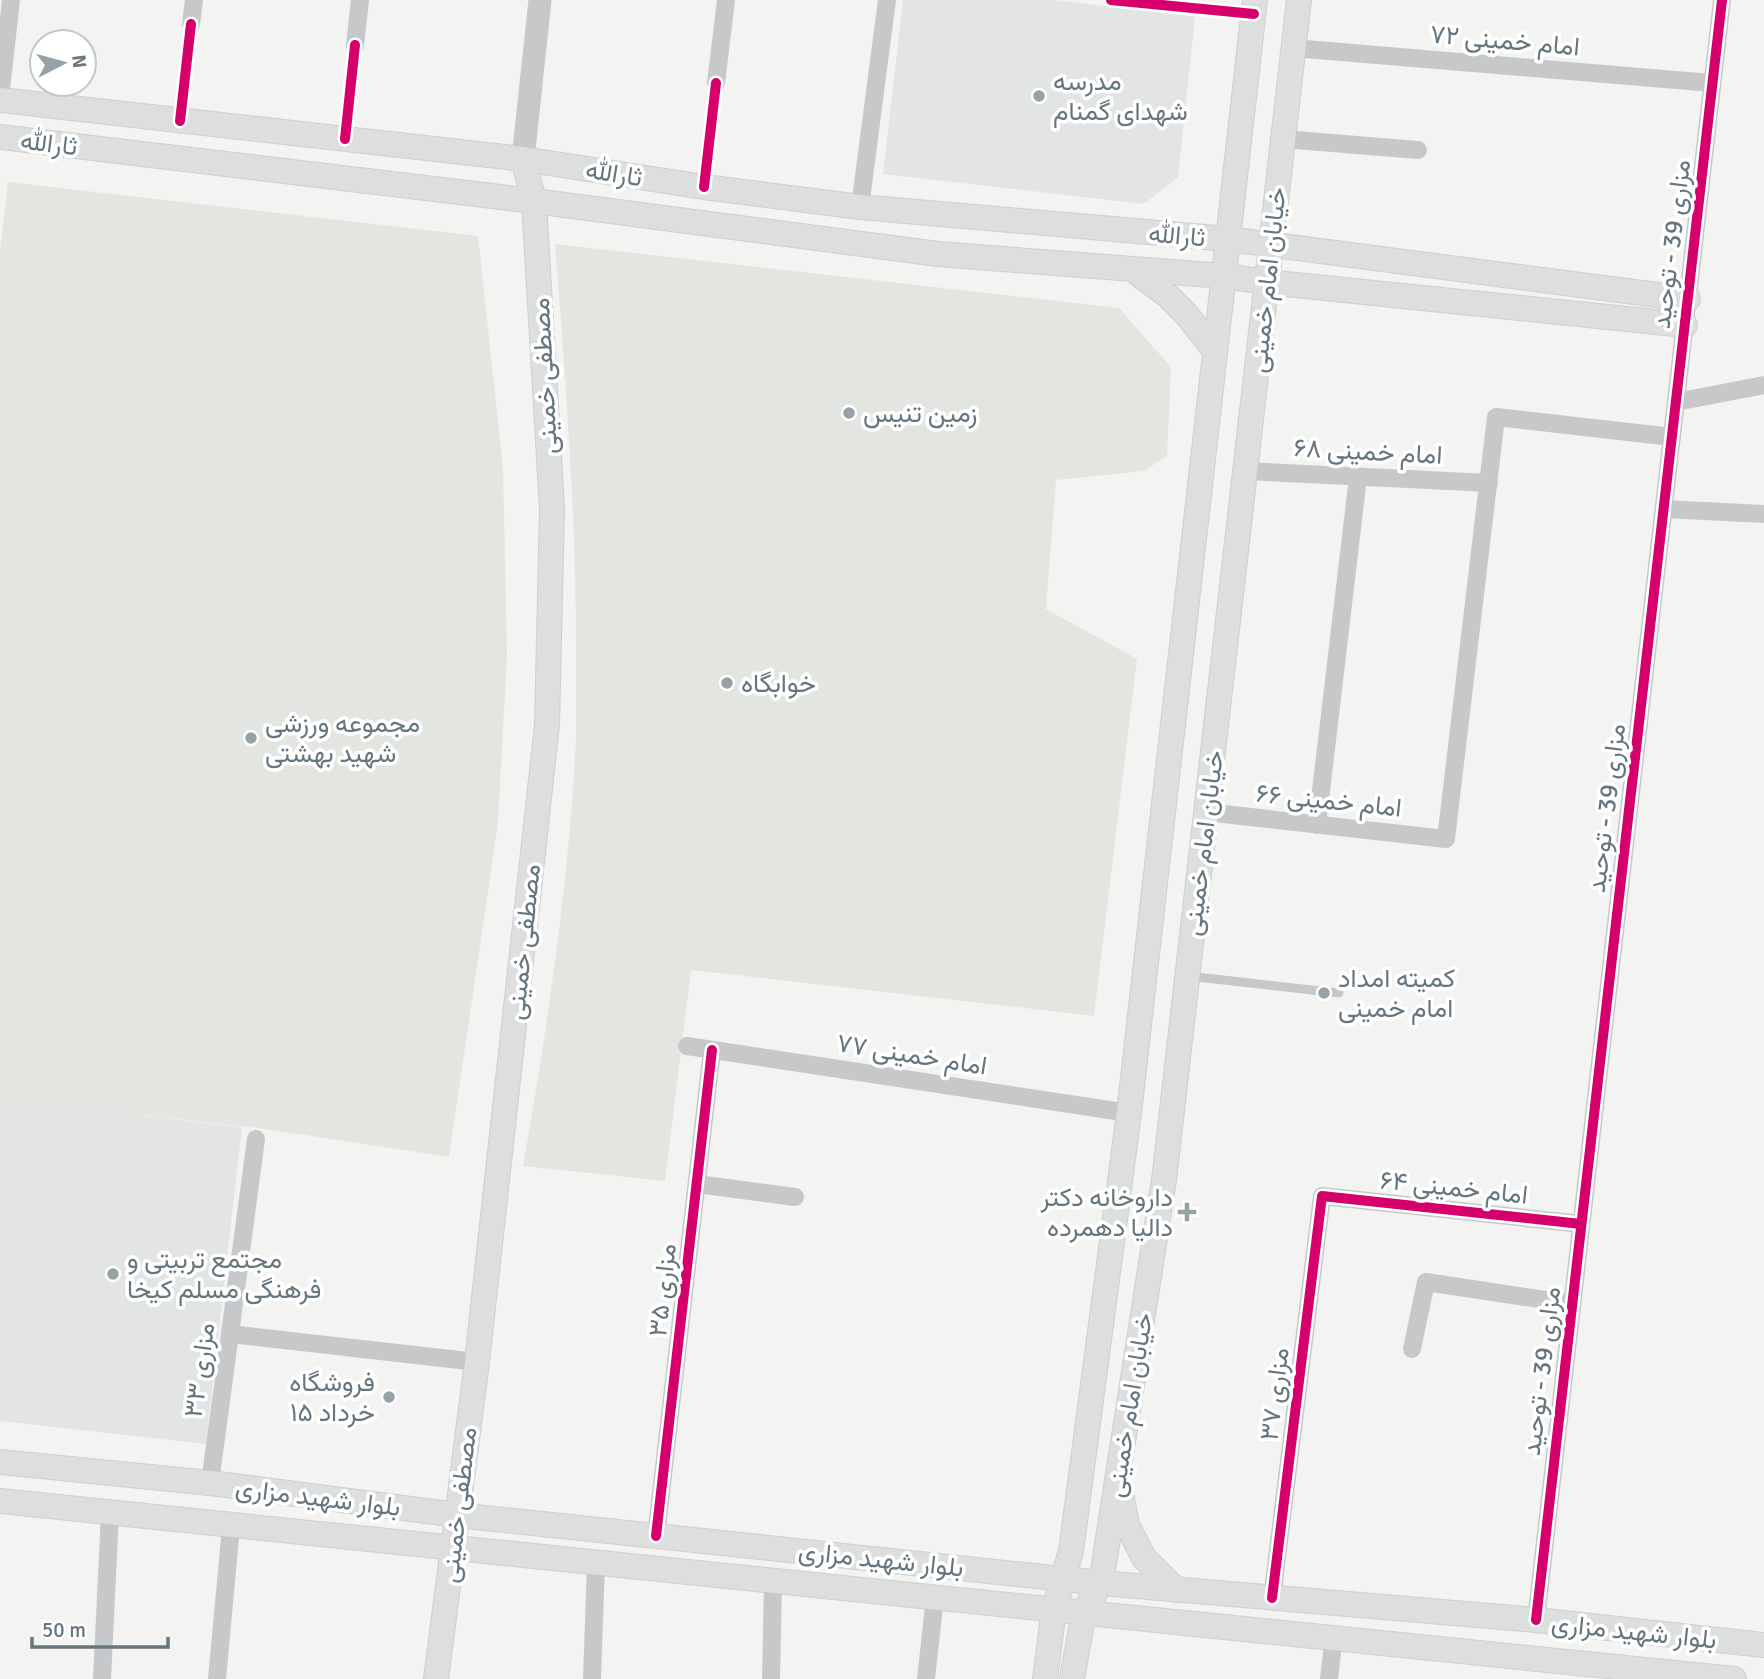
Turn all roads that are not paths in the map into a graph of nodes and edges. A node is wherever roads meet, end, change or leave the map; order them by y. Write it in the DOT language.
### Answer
graph roads {
  1 [pos="11,0"];
  2 [pos="194,0"];
  3 [pos="360,0"];
  4 [pos="540,0"];
  5 [pos="726,0"];
  6 [pos="887,0"];
  7 [pos="1255,0"];
  8 [pos="1299,0"];
  9 [pos="1722,0"];
  10 [pos="191,24"];
  11 [pos="355,45"];
  12 [pos="1293,48"];
  13 [pos="716,83"];
  14 [pos="1712,83"];
  15 [pos="0,99"];
  16 [pos="0,137"];
  17 [pos="1283,139"];
  18 [pos="1418,150"];
  19 [pos="523,159"];
  20 [pos="534,201"];
  21 [pos="860,207"];
  22 [pos="1228,239"];
  23 [pos="1271,246"];
  24 [pos="1132,268"];
  25 [pos="1224,276"];
  26 [pos="1267,282"];
  27 [pos="1688,299"];
  28 [pos="1685,325"];
  29 [pos="1216,351"];
  30 [pos="1764,385"];
  31 [pos="1676,402"];
  32 [pos="1671,437"];
  33 [pos="1245,471"];
  34 [pos="1358,477"];
  35 [pos="1489,483"];
  36 [pos="1664,509"];
  37 [pos="1764,514"];
  38 [pos="1206,812"];
  39 [pos="1317,825"];
  40 [pos="1187,976"];
  41 [pos="1339,993"];
  42 [pos="687,1046"];
  43 [pos="712,1050"];
  44 [pos="1129,1113"];
  45 [pos="256,1139"];
  46 [pos="696,1184"];
  47 [pos="1322,1196"];
  48 [pos="795,1197"];
  49 [pos="1581,1224"];
  50 [pos="1572,1304"];
  51 [pos="230,1334"];
  52 [pos="1412,1349"];
  53 [pos="477,1362"];
  54 [pos="0,1462"];
  55 [pos="1118,1475"];
  56 [pos="210,1483"];
  57 [pos="0,1501"];
  58 [pos="110,1513"];
  59 [pos="457,1515"];
  60 [pos="231,1527"];
  61 [pos="656,1536"];
  62 [pos="452,1549"];
  63 [pos="596,1563"];
  64 [pos="1064,1578"];
  65 [pos="773,1583"];
  66 [pos="1101,1583"];
  67 [pos="1176,1590"];
  68 [pos="935,1597"];
  69 [pos="1272,1598"];
  70 [pos="1054,1609"];
  71 [pos="1084,1612"];
  72 [pos="1536,1620"];
  73 [pos="1334,1636"];
  74 [pos="1764,1645"];
  75 [pos="102,1679"];
  76 [pos="217,1679"];
  77 [pos="436,1679"];
  78 [pos="592,1679"];
  79 [pos="771,1679"];
  80 [pos="926,1679"];
  81 [pos="1045,1679"];
  82 [pos="1072,1679"];
  83 [pos="1329,1679"];
  84 [pos="1734,1679"];
  1 -- 15 [label="street"];
  2 -- 10 [label="street"];
  3 -- 11 [label="street"];
  4 -- 19 [label="street"];
  5 -- 13 [label="street"];
  6 -- 21 [label="street"];
  7 -- 22 [label="main road, خیابان امام خمینی"];
  8 -- 12 [label="main road, خیابان امام خمینی"];
  9 -- 14 [label="street, مزاری 39 - توحید"];
  12 -- 14 [label="street, امام خمینی ۷۲"];
  12 -- 17 [label="main road, خیابان امام خمینی"];
  14 -- 27 [label="street, مزاری 39 - توحید"];
  15 -- 19 [label="main road, ثارالله"];
  16 -- 20 [label="main road, ثارالله"];
  17 -- 18 [label="street"];
  17 -- 23 [label="main road, خیابان امام خمینی"];
  19 -- 20 [label="main road, مصطفی خمینی"];
  19 -- 21 [label="main road, ثارالله"];
  20 -- 24 [label="main road, ثارالله"];
  20 -- 53 [label="main road, مصطفی خمینی"];
  21 -- 22 [label="main road, ثارالله"];
  22 -- 23 [label="main road, ثارالله"];
  22 -- 25 [label="main road, خیابان امام خمینی"];
  23 -- 26 [label="main road, خیابان امام خمینی"];
  23 -- 27 [label="main road"];
  24 -- 25 [label="main road, ثارالله"];
  24 -- 29 [label="main road"];
  25 -- 26 [label="main road, ثارالله"];
  25 -- 29 [label="main road, خیابان امام خمینی"];
  26 -- 28 [label="main road"];
  26 -- 33 [label="main road, خیابان امام خمینی"];
  27 -- 28 [label="street, مزاری 39 - توحید"];
  28 -- 31 [label="street, مزاری 39 - توحید"];
  29 -- 44 [label="main road, خیابان امام خمینی"];
  30 -- 31 [label="street"];
  31 -- 32 [label="street, مزاری 39 - توحید"];
  32 -- 35 [label="street"];
  32 -- 36 [label="street, مزاری 39 - توحید"];
  33 -- 34 [label="street, امام خمینی ۶۸"];
  33 -- 38 [label="main road, خیابان امام خمینی"];
  34 -- 35 [label="street, امام خمینی ۶۸"];
  34 -- 39 [label="street"];
  35 -- 39 [label="street, امام خمینی ۶۶"];
  36 -- 37 [label="street"];
  36 -- 49 [label="street, مزاری 39 - توحید"];
  38 -- 39 [label="street, امام خمینی ۶۶"];
  38 -- 40 [label="main road, خیابان امام خمینی"];
  40 -- 41 [label="lane"];
  40 -- 55 [label="main road, خیابان امام خمینی"];
  42 -- 43 [label="street, امام خمینی ۷۷"];
  43 -- 44 [label="street, امام خمینی ۷۷"];
  43 -- 46 [label="street, مزاری ۳۵"];
  44 -- 64 [label="main road, خیابان امام خمینی"];
  45 -- 51 [label="street, مزاری ۳۳"];
  46 -- 48 [label="street"];
  46 -- 61 [label="street, مزاری ۳۵"];
  47 -- 49 [label="street, امام خمینی ۶۴"];
  47 -- 69 [label="street, مزاری ۳۷"];
  49 -- 50 [label="street, مزاری 39 - توحید"];
  50 -- 52 [label="street"];
  50 -- 72 [label="street, مزاری 39 - توحید"];
  51 -- 53 [label="street"];
  51 -- 56 [label="street, مزاری ۳۳"];
  53 -- 59 [label="main road, مصطفی خمینی"];
  54 -- 56 [label="main road, بلوار شهید مزاری"];
  55 -- 66 [label="main road, خیابان امام خمینی"];
  55 -- 67 [label="main road"];
  56 -- 59 [label="main road, بلوار شهید مزاری"];
  57 -- 58 [label="main road, بلوار شهید مزاری"];
  58 -- 60 [label="main road, بلوار شهید مزاری"];
  58 -- 75 [label="street"];
  59 -- 61 [label="main road, بلوار شهید مزاری"];
  59 -- 62 [label="main road, مصطفی خمینی"];
  60 -- 62 [label="main road, بلوار شهید مزاری"];
  60 -- 76 [label="street"];
  61 -- 64 [label="main road, بلوار شهید مزاری"];
  62 -- 63 [label="main road, بلوار شهید مزاری"];
  62 -- 77 [label="main road, مصطفی خمینی"];
  63 -- 65 [label="main road, بلوار شهید مزاری"];
  63 -- 78 [label="street"];
  64 -- 66 [label="main road, بلوار شهید مزاری"];
  64 -- 70 [label="main road, خیابان امام خمینی"];
  65 -- 68 [label="main road, بلوار شهید مزاری"];
  65 -- 79 [label="street"];
  66 -- 67 [label="main road, بلوار شهید مزاری"];
  66 -- 71 [label="main road, خیابان امام خمینی"];
  67 -- 69 [label="main road, بلوار شهید مزاری"];
  68 -- 70 [label="main road, بلوار شهید مزاری"];
  68 -- 80 [label="street"];
  69 -- 72 [label="main road, بلوار شهید مزاری"];
  70 -- 71 [label="main road, بلوار شهید مزاری"];
  70 -- 81 [label="main road, خیابان امام خمینی"];
  71 -- 73 [label="main road, بلوار شهید مزاری"];
  71 -- 82 [label="main road, خیابان امام خمینی"];
  72 -- 74 [label="main road, بلوار شهید مزاری"];
  73 -- 83 [label="street"];
  73 -- 84 [label="main road, بلوار شهید مزاری"];
}
